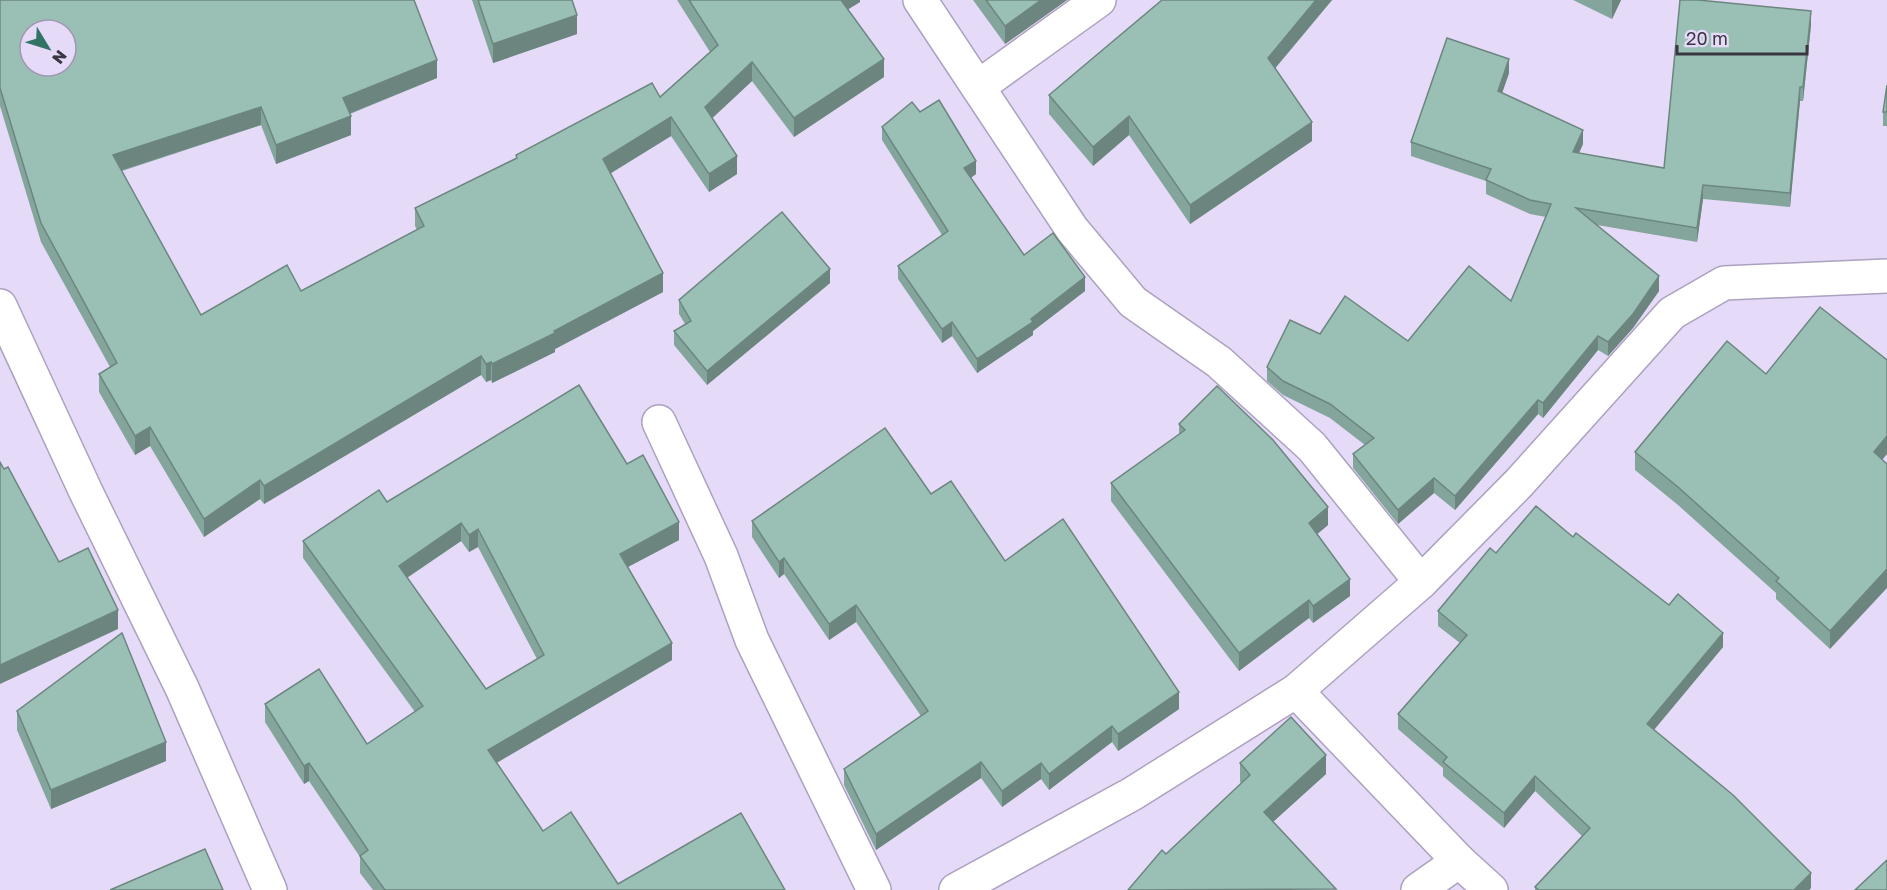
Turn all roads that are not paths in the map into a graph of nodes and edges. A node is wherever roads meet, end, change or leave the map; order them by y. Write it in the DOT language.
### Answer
graph roads {
  1 [pos="920,0"];
  2 [pos="1099,0"];
  3 [pos="978,87"];
  4 [pos="1887,276"];
  5 [pos="0,306"];
  6 [pos="659,422"];
  7 [pos="1421,582"];
  8 [pos="1296,691"];
  9 [pos="1459,861"];
  10 [pos="270,890"];
  11 [pos="874,890"];
  12 [pos="956,890"];
  13 [pos="1419,890"];
  14 [pos="1491,890"];
  1 -- 3 [label="street"];
  2 -- 3 [label="street"];
  3 -- 7 [label="street"];
  4 -- 7 [label="street"];
  5 -- 10 [label="street"];
  6 -- 11 [label="street"];
  7 -- 8 [label="street"];
  8 -- 9 [label="street"];
  8 -- 12 [label="street"];
  9 -- 13 [label="street"];
  9 -- 14 [label="street"];
}
